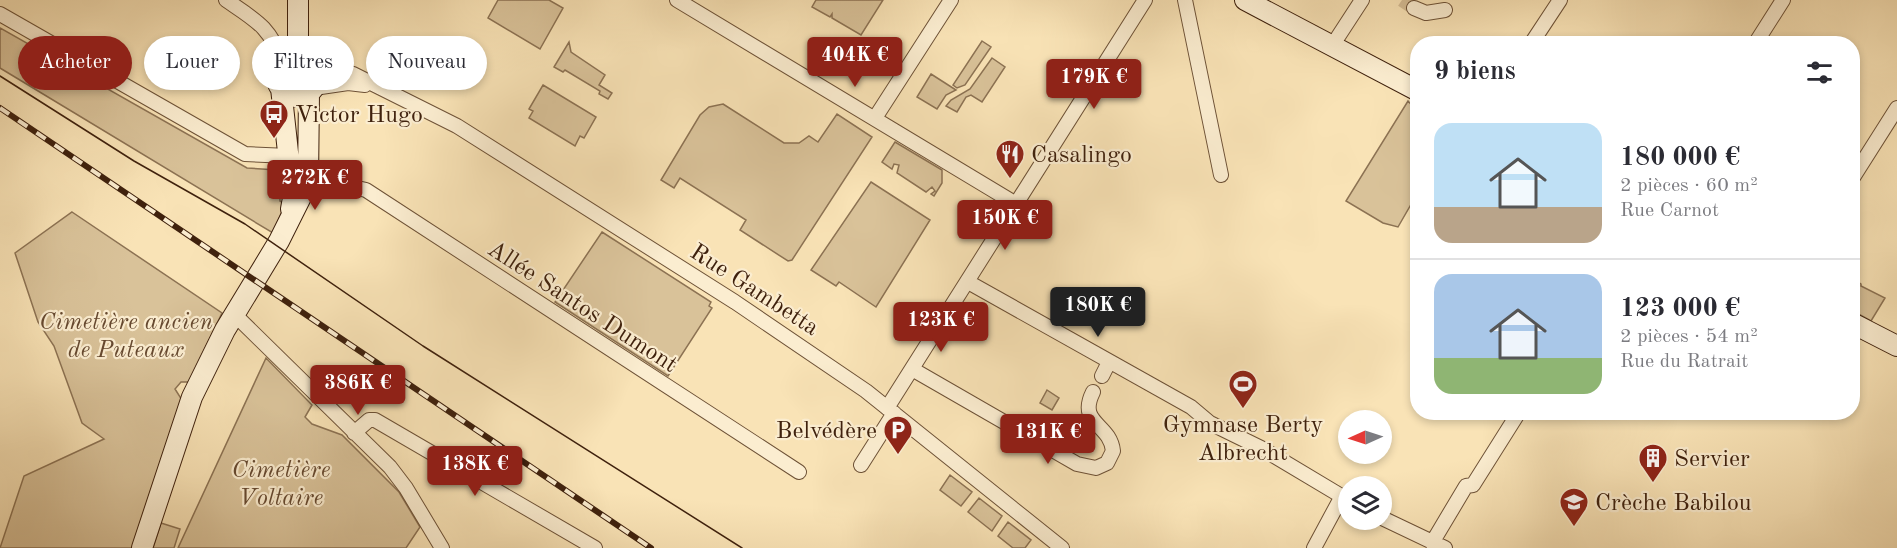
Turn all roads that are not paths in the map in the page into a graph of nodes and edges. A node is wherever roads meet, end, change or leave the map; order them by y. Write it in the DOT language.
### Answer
graph roads {
  1 [pos="226,0"];
  2 [pos="252,0"];
  3 [pos="298,0"];
  4 [pos="677,0"];
  5 [pos="951,0"];
  6 [pos="1145,0"];
  7 [pos="1185,0"];
  8 [pos="1245,0"];
  9 [pos="1362,0"];
  10 [pos="1560,0"];
  11 [pos="1784,0"];
  12 [pos="1414,8"];
  13 [pos="1444,10"];
  14 [pos="244,12"];
  15 [pos="0,14"];
  16 [pos="272,36"];
  17 [pos="297,36"];
  18 [pos="1536,36"];
  19 [pos="1760,36"];
  20 [pos="1332,46"];
  21 [pos="354,74"];
  22 [pos="354,85"];
  23 [pos="1410,87"];
  24 [pos="281,90"];
  25 [pos="285,90"];
  26 [pos="311,90"];
  27 [pos="404,99"];
  28 [pos="1897,108"];
  29 [pos="875,118"];
  30 [pos="289,156"];
  31 [pos="1860,166"];
  32 [pos="1221,175"];
  33 [pos="340,184"];
  34 [pos="1016,204"];
  35 [pos="288,223"];
  36 [pos="968,282"];
  37 [pos="234,314"];
  38 [pos="1860,327"];
  39 [pos="1897,346"];
  40 [pos="1109,363"];
  41 [pos="912,369"];
  42 [pos="1102,376"];
  43 [pos="1093,392"];
  44 [pos="891,410"];
  45 [pos="1514,420"];
  46 [pos="354,433"];
  47 [pos="861,465"];
  48 [pos="799,472"];
  49 [pos="1338,494"];
  50 [pos="1338,509"];
  51 [pos="1392,523"];
  52 [pos="1439,545"];
  53 [pos="142,548"];
  54 [pos="442,548"];
  55 [pos="595,548"];
  56 [pos="1062,548"];
  57 [pos="1314,548"];
  1 -- 14 [label="street"];
  2 -- 14 [label="street"];
  3 -- 17 [label="street"];
  4 -- 29 [label="street"];
  5 -- 29 [label="street"];
  6 -- 34 [label="street"];
  7 -- 32 [label="street"];
  8 -- 20 [label="street"];
  9 -- 20 [label="street"];
  10 -- 18 [label="street"];
  11 -- 19 [label="street"];
  12 -- 13 [label="street"];
  14 -- 16 [label="street"];
  15 -- 30 [label="street"];
  20 -- 23 [label="street"];
  21 -- 27 [label="street, Rue Gambetta"];
  22 -- 27 [label="street, Rue Gambetta"];
  24 -- 30 [label="street"];
  25 -- 26 [label="street"];
  26 -- 35 [label="street"];
  27 -- 44 [label="street, Rue Gambetta"];
  28 -- 31 [label="street"];
  29 -- 34 [label="street"];
  30 -- 35 [label="street"];
  33 -- 48 [label="street, Allée Santos Dumont"];
  34 -- 36 [label="street"];
  35 -- 37 [label="street"];
  36 -- 40 [label="street"];
  36 -- 41 [label="street"];
  37 -- 46 [label="street"];
  37 -- 53 [label="street"];
  38 -- 39 [label="street"];
  40 -- 42 [label="street"];
  40 -- 49 [label="street"];
  41 -- 43 [label="street"];
  41 -- 44 [label="street"];
  44 -- 47 [label="street"];
  44 -- 56 [label="street, Rue Gambetta"];
  45 -- 52 [label="street"];
  46 -- 54 [label="street"];
  46 -- 55 [label="street"];
  50 -- 57 [label="street"];
  51 -- 52 [label="street"];
}
